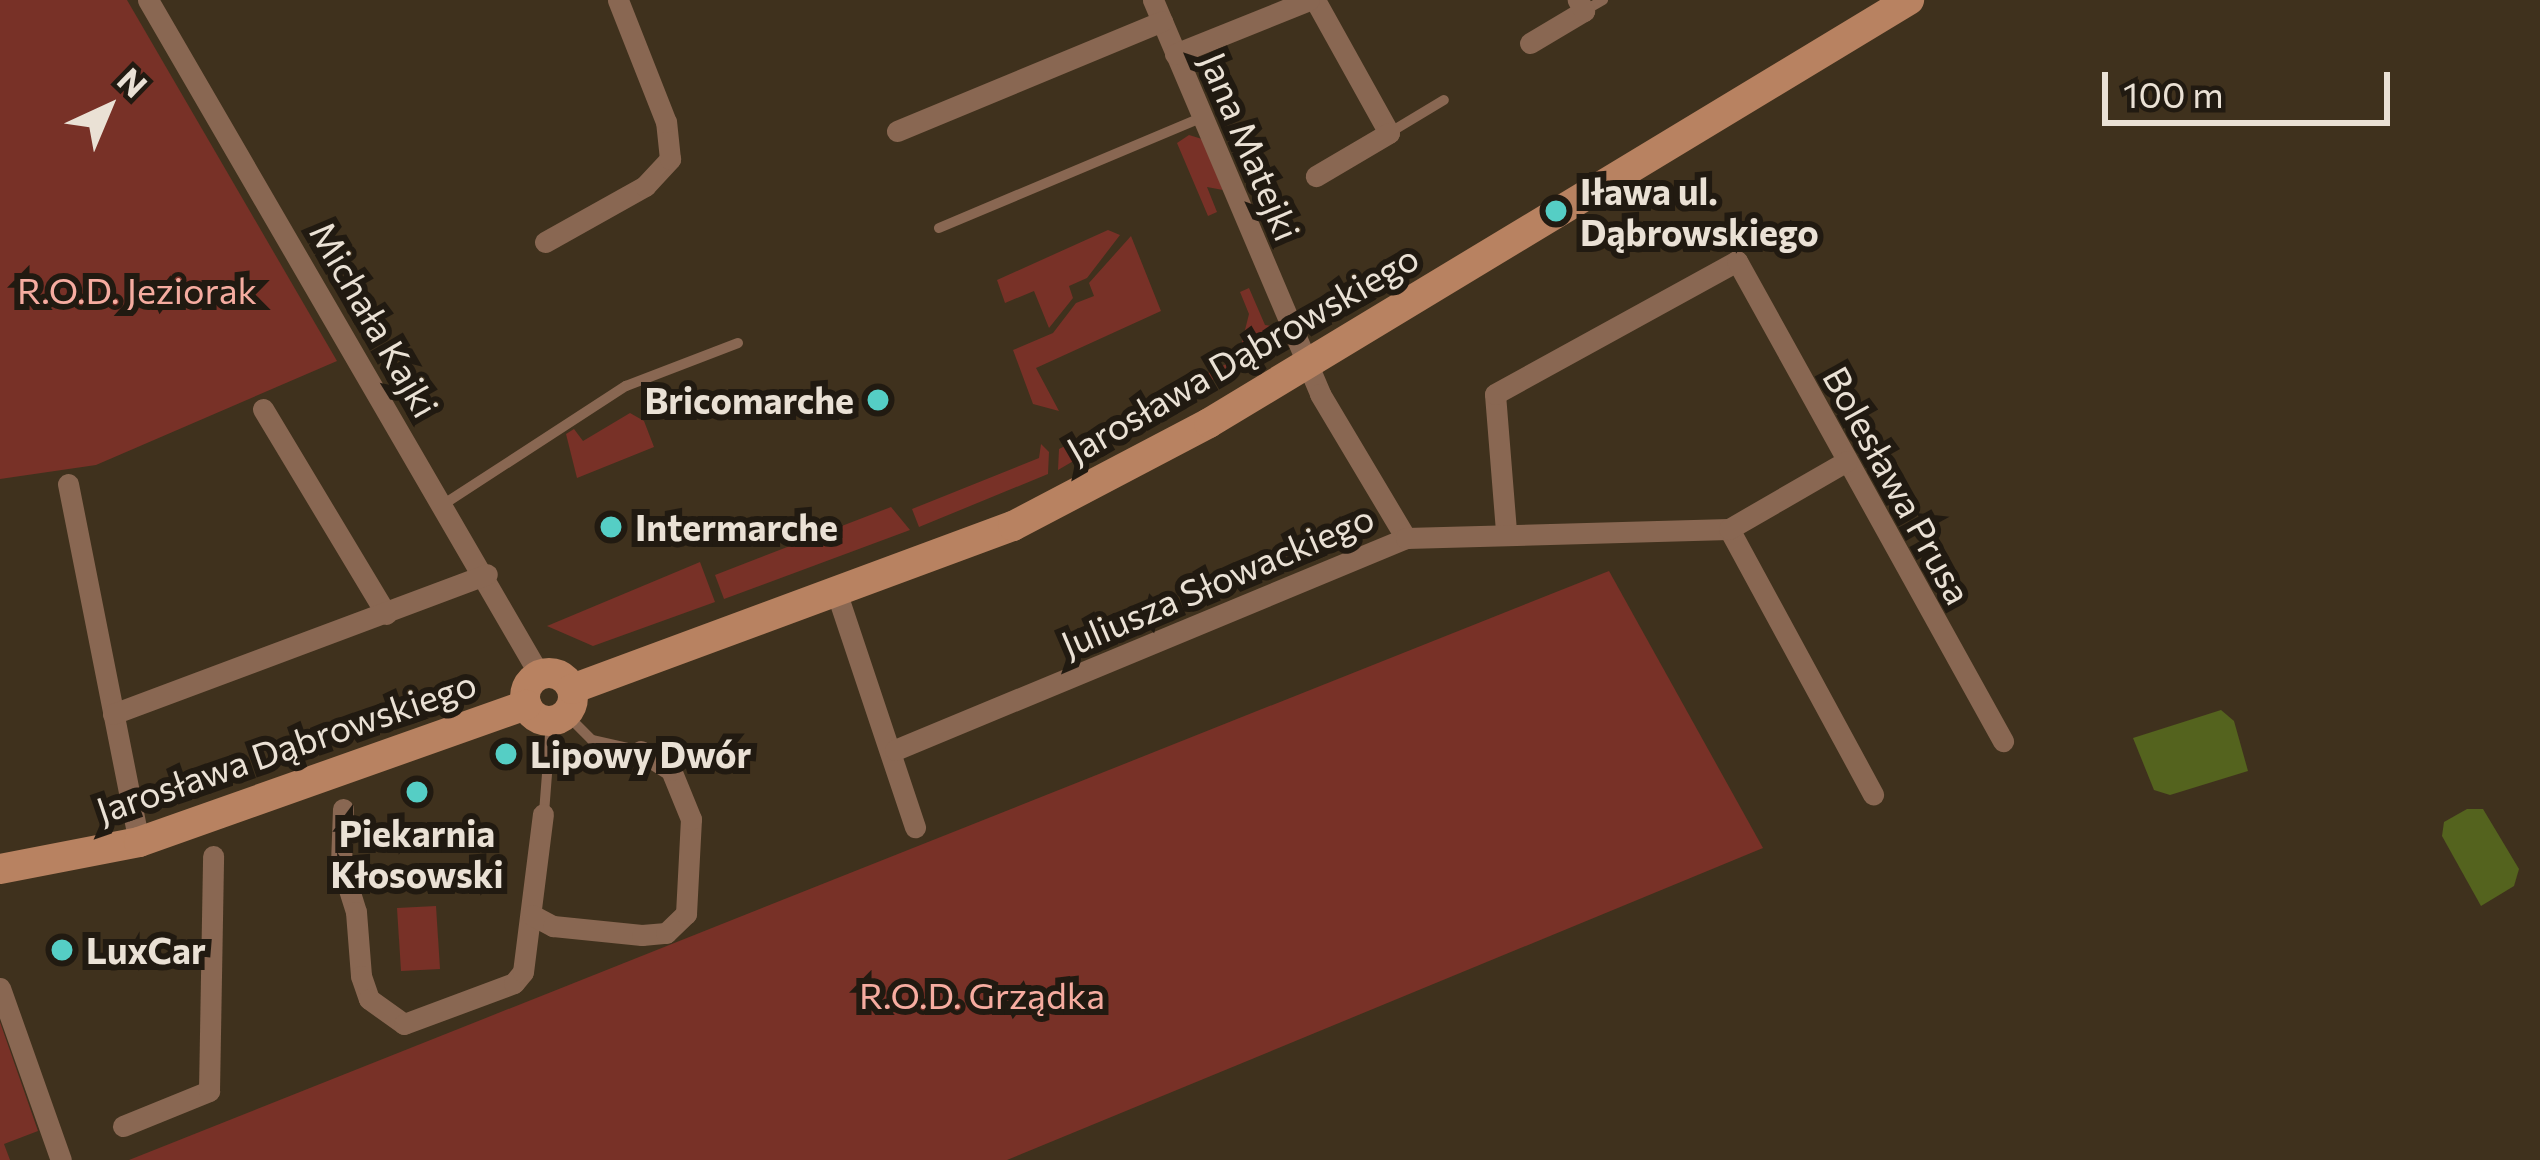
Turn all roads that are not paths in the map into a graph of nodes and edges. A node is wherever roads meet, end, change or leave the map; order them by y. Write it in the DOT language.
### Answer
graph roads {
  1 [pos="148,0"];
  2 [pos="618,0"];
  3 [pos="1312,0"];
  4 [pos="1588,4"];
  5 [pos="1890,5"];
  6 [pos="1157,10"];
  7 [pos="1530,44"];
  8 [pos="1175,54"];
  9 [pos="1444,100"];
  10 [pos="1203,117"];
  11 [pos="897,131"];
  12 [pos="1389,133"];
  13 [pos="1316,176"];
  14 [pos="939,228"];
  15 [pos="545,242"];
  16 [pos="738,344"];
  17 [pos="1307,364"];
  18 [pos="263,410"];
  19 [pos="1847,461"];
  20 [pos="68,484"];
  21 [pos="444,504"];
  22 [pos="1729,529"];
  23 [pos="1505,531"];
  24 [pos="1406,538"];
  25 [pos="487,574"];
  26 [pos="837,593"];
  27 [pos="386,614"];
  28 [pos="539,674"];
  29 [pos="553,707"];
  30 [pos="113,715"];
  31 [pos="2003,741"];
  32 [pos="895,750"];
  33 [pos="641,751"];
  34 [pos="343,790"];
  35 [pos="1873,794"];
  36 [pos="544,814"];
  37 [pos="915,827"];
  38 [pos="208,838"];
  39 [pos="140,842"];
  40 [pos="0,868"];
  41 [pos="532,915"];
  42 [pos="0,988"];
  43 [pos="123,1126"];
  44 [pos="61,1160"];
  1 -- 21 [label="street, Michała Kajki"];
  2 -- 15 [label="street"];
  3 -- 8 [label="street"];
  3 -- 12 [label="street"];
  4 -- 7 [label="street"];
  5 -- 17 [label="street, Jarosława Dąbrowskiego"];
  6 -- 8 [label="street, Jana Matejki"];
  6 -- 11 [label="street, Jana Matejki"];
  8 -- 10 [label="street, Jana Matejki"];
  9 -- 12 [label="lane"];
  10 -- 14 [label="lane"];
  10 -- 17 [label="street, Jana Matejki"];
  12 -- 13 [label="street"];
  16 -- 21 [label="lane"];
  17 -- 24 [label="street, Jana Matejki"];
  17 -- 26 [label="street, Jarosława Dąbrowskiego"];
  18 -- 27 [label="street"];
  19 -- 22 [label="street, Juliusza Słowackiego"];
  19 -- 23 [label="street, Bolesława Prusa"];
  19 -- 31 [label="street, Bolesława Prusa"];
  20 -- 30 [label="street"];
  21 -- 25 [label="street, Michała Kajki"];
  22 -- 23 [label="street, Juliusza Słowackiego"];
  22 -- 35 [label="street"];
  23 -- 24 [label="street, Juliusza Słowackiego"];
  24 -- 32 [label="street, Juliusza Słowackiego"];
  25 -- 27 [label="street"];
  25 -- 28 [label="street, Michała Kajki"];
  26 -- 29 [label="street, Jarosława Dąbrowskiego"];
  26 -- 32 [label="street"];
  27 -- 30 [label="street"];
  28 -- 29 [label="street"];
  29 -- 33 [label="lane"];
  29 -- 34 [label="street, Jarosława Dąbrowskiego"];
  29 -- 36 [label="lane"];
  30 -- 39 [label="street"];
  32 -- 37 [label="street"];
  33 -- 41 [label="street"];
  34 -- 38 [label="street, Jarosława Dąbrowskiego"];
  34 -- 41 [label="street"];
  36 -- 41 [label="street"];
  38 -- 39 [label="street, Jarosława Dąbrowskiego"];
  38 -- 43 [label="street"];
  39 -- 40 [label="street, Jarosława Dąbrowskiego"];
  42 -- 44 [label="street"];
}
